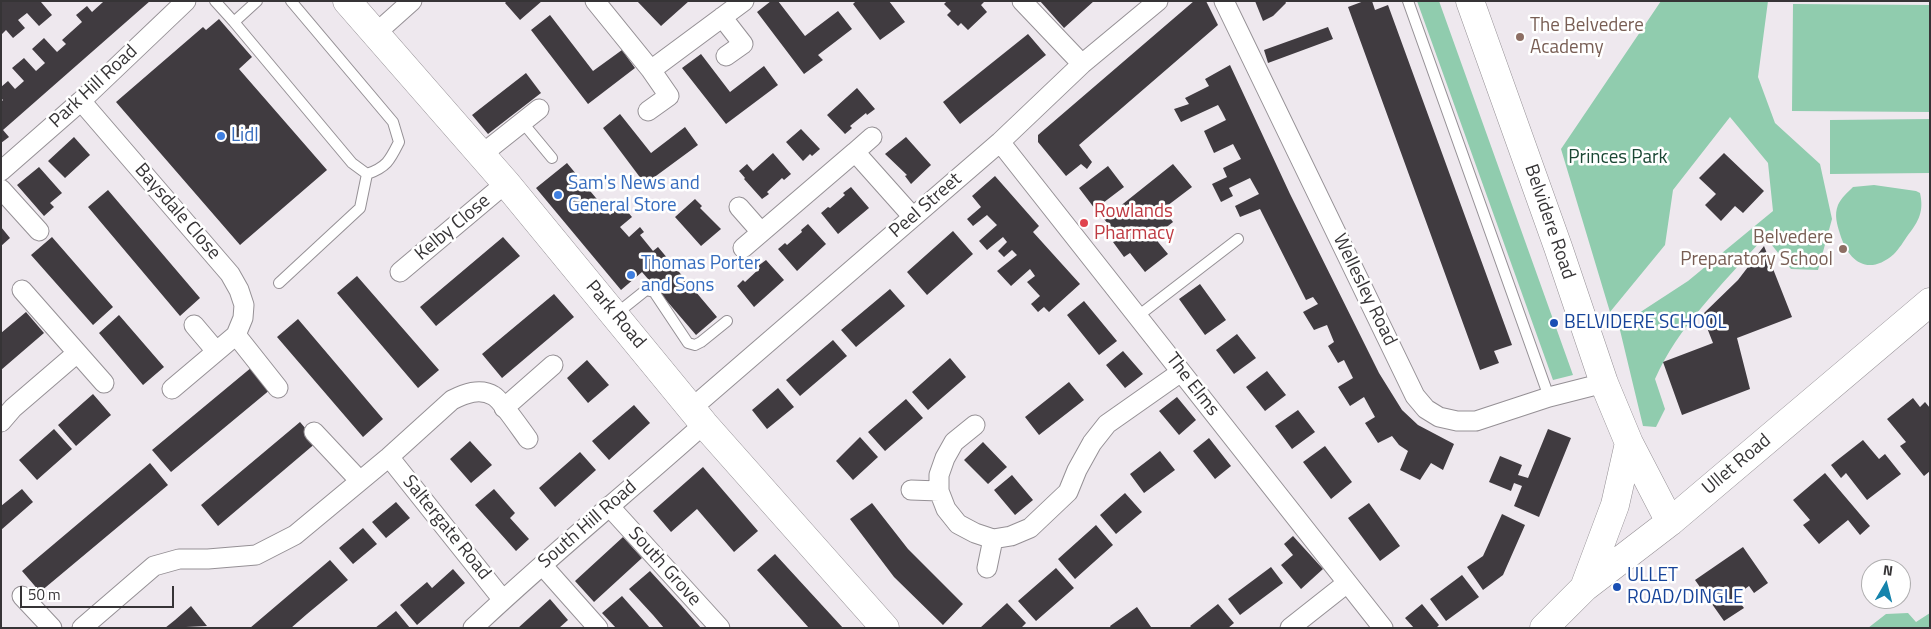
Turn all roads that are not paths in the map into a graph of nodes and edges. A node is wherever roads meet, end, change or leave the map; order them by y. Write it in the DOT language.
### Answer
graph roads {
  1 [pos="186,1"];
  2 [pos="215,1"];
  3 [pos="256,1"];
  4 [pos="291,1"];
  5 [pos="347,1"];
  6 [pos="412,1"];
  7 [pos="595,1"];
  8 [pos="1022,1"];
  9 [pos="1158,1"];
  10 [pos="1224,1"];
  11 [pos="1408,1"];
  12 [pos="1470,1"];
  13 [pos="741,2"];
  14 [pos="722,17"];
  15 [pos="234,22"];
  16 [pos="375,34"];
  17 [pos="726,56"];
  18 [pos="1082,64"];
  19 [pos="651,70"];
  20 [pos="81,101"];
  21 [pos="539,109"];
  22 [pos="648,111"];
  23 [pos="523,123"];
  24 [pos="872,137"];
  25 [pos="1000,142"];
  26 [pos="855,152"];
  27 [pos="481,155"];
  28 [pos="552,158"];
  29 [pos="1,171"];
  30 [pos="367,174"];
  31 [pos="506,184"];
  32 [pos="1,189"];
  33 [pos="739,207"];
  34 [pos="913,217"];
  35 [pos="39,231"];
  36 [pos="761,232"];
  37 [pos="1238,239"];
  38 [pos="743,248"];
  39 [pos="400,272"];
  40 [pos="279,283"];
  41 [pos="22,290"];
  42 [pos="1930,302"];
  43 [pos="615,315"];
  44 [pos="1138,316"];
  45 [pos="727,321"];
  46 [pos="194,324"];
  47 [pos="236,335"];
  48 [pos="216,351"];
  49 [pos="77,353"];
  50 [pos="553,365"];
  51 [pos="1181,372"];
  52 [pos="104,383"];
  53 [pos="1604,383"];
  54 [pos="278,388"];
  55 [pos="172,389"];
  56 [pos="1549,397"];
  57 [pos="504,408"];
  58 [pos="698,416"];
  59 [pos="1,422"];
  60 [pos="975,425"];
  61 [pos="314,432"];
  62 [pos="528,439"];
  63 [pos="1629,443"];
  64 [pos="389,457"];
  65 [pos="360,481"];
  66 [pos="910,490"];
  67 [pos="939,490"];
  68 [pos="609,506"];
  69 [pos="1670,522"];
  70 [pos="992,539"];
  71 [pos="542,565"];
  72 [pos="987,568"];
  73 [pos="1348,583"];
  74 [pos="1584,588"];
  75 [pos="22,596"];
  76 [pos="503,600"];
  77 [pos="52,628"];
  78 [pos="82,628"];
  79 [pos="473,628"];
  80 [pos="598,628"];
  81 [pos="720,628"];
  82 [pos="885,628"];
  83 [pos="1290,628"];
  84 [pos="1383,628"];
  85 [pos="1544,628"];
  1 -- 20 [label="street, Park Hill Road"];
  2 -- 15 [label="lane"];
  3 -- 15 [label="lane"];
  4 -- 30 [label="lane"];
  5 -- 16 [label="main road, Park Road"];
  6 -- 16 [label="street"];
  7 -- 19 [label="street"];
  8 -- 18 [label="street"];
  9 -- 18 [label="street, Peel Street"];
  10 -- 56 [label="street, Wellesley Road"];
  11 -- 56 [label="lane"];
  12 -- 53 [label="main road, Belvidere Road"];
  13 -- 14 [label="street"];
  14 -- 17 [label="street"];
  14 -- 19 [label="street"];
  15 -- 30 [label="lane"];
  16 -- 27 [label="main road, Park Road"];
  18 -- 25 [label="street, Peel Street"];
  19 -- 22 [label="street"];
  20 -- 29 [label="street, Park Hill Road"];
  20 -- 47 [label="street, Baysdale Close"];
  21 -- 23 [label="street"];
  23 -- 27 [label="street"];
  23 -- 28 [label="lane"];
  24 -- 26 [label="street"];
  25 -- 34 [label="street, Peel Street"];
  25 -- 44 [label="street, The Elms"];
  26 -- 34 [label="street"];
  26 -- 36 [label="street"];
  27 -- 31 [label="main road, Park Road"];
  30 -- 40 [label="lane"];
  31 -- 39 [label="street, Kelby Close"];
  31 -- 43 [label="main road, Park Road"];
  32 -- 35 [label="street"];
  33 -- 36 [label="street"];
  34 -- 58 [label="street, Peel Street"];
  36 -- 38 [label="street"];
  37 -- 44 [label="lane"];
  41 -- 49 [label="street"];
  42 -- 69 [label="main road, Ullet Road"];
  43 -- 45 [label="lane"];
  43 -- 58 [label="main road, Park Road"];
  44 -- 51 [label="street, The Elms"];
  46 -- 48 [label="street"];
  47 -- 48 [label="street"];
  47 -- 54 [label="street"];
  48 -- 55 [label="street"];
  49 -- 52 [label="street"];
  49 -- 59 [label="street"];
  50 -- 57 [label="street"];
  51 -- 70 [label="street"];
  51 -- 73 [label="street, The Elms"];
  53 -- 56 [label="street, Wellesley Road"];
  53 -- 63 [label="main road, Belvidere Road"];
  57 -- 62 [label="street"];
  57 -- 64 [label="street"];
  58 -- 68 [label="street, South Hill Road"];
  58 -- 82 [label="main road, Park Road"];
  60 -- 67 [label="street"];
  61 -- 65 [label="street"];
  63 -- 69 [label="main road, Belvidere Road"];
  63 -- 74 [label="main road"];
  64 -- 65 [label="street"];
  64 -- 76 [label="street, Saltergate Road"];
  65 -- 78 [label="street"];
  66 -- 67 [label="street"];
  67 -- 70 [label="street"];
  68 -- 71 [label="street, South Hill Road"];
  68 -- 81 [label="street, South Grove"];
  69 -- 74 [label="main road, Ullet Road"];
  70 -- 72 [label="street"];
  71 -- 76 [label="street, South Hill Road"];
  71 -- 80 [label="street"];
  73 -- 83 [label="street"];
  73 -- 84 [label="street, The Elms"];
  74 -- 85 [label="main road, Ullet Road"];
  75 -- 77 [label="street"];
  76 -- 79 [label="street, South Hill Road"];
}
